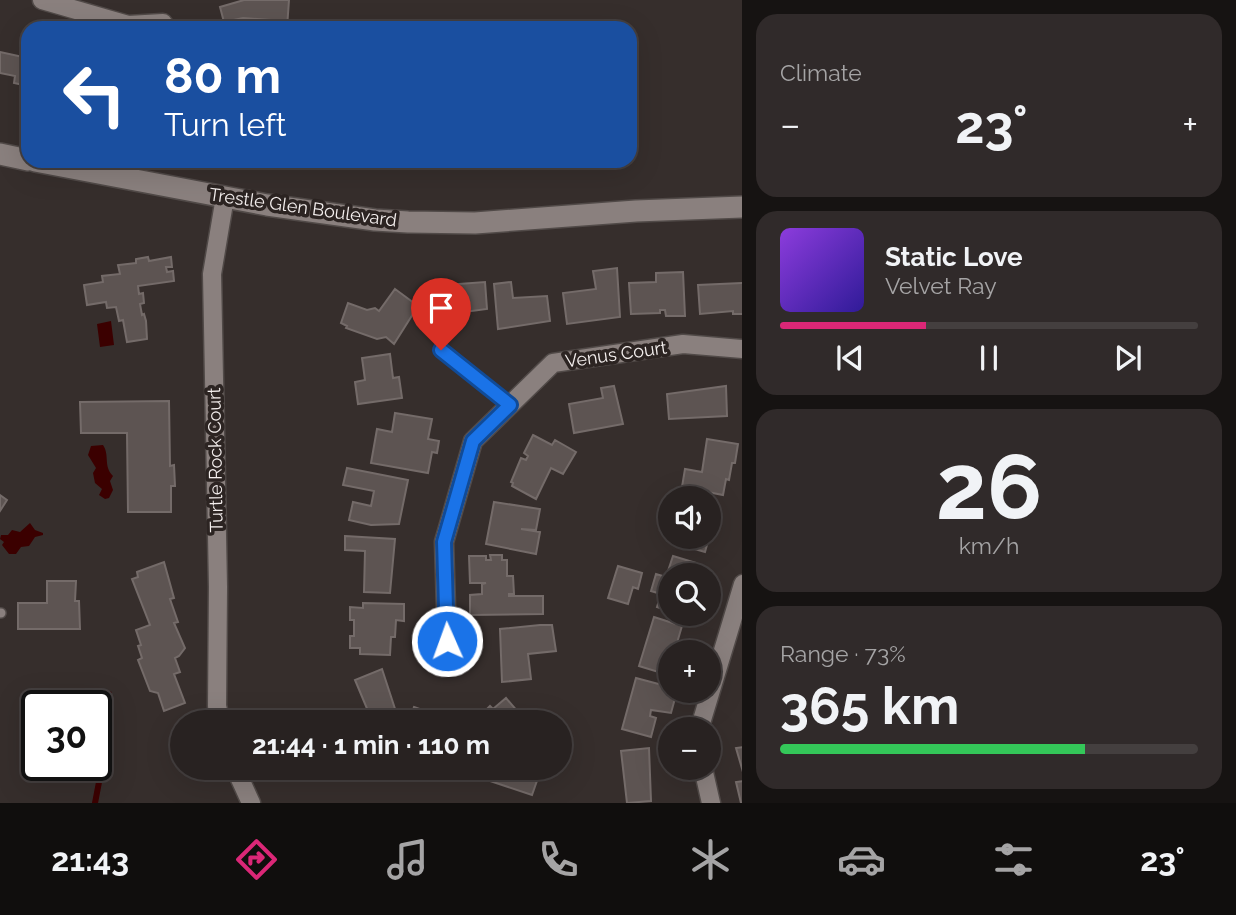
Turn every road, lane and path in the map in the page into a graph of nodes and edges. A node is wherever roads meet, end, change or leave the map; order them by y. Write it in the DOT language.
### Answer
graph roads {
  1 [pos="42,0"];
  2 [pos="114,21"];
  3 [pos="0,154"];
  4 [pos="21,158"];
  5 [pos="72,168"];
  6 [pos="225,197"];
  7 [pos="742,207"];
  8 [pos="742,349"];
  9 [pos="441,350"];
  10 [pos="510,405"];
  11 [pos="742,587"];
  12 [pos="447,641"];
  13 [pos="218,710"];
  14 [pos="703,717"];
  15 [pos="240,780"];
  16 [pos="706,780"];
  17 [pos="251,803"];
  18 [pos="711,803"];
  1 -- 2 [label="street"];
  3 -- 4 [label="street"];
  5 -- 6 [label="street, Trestle Glen Boulevard"];
  6 -- 7 [label="street, Trestle Glen Boulevard"];
  6 -- 13 [label="street, Turtle Rock Court"];
  8 -- 10 [label="street, Venus Court"];
  9 -- 10 [label="lane"];
  10 -- 12 [label="street, Venus Court"];
  11 -- 14 [label="street"];
  15 -- 17 [label="street"];
  16 -- 18 [label="street"];
}
